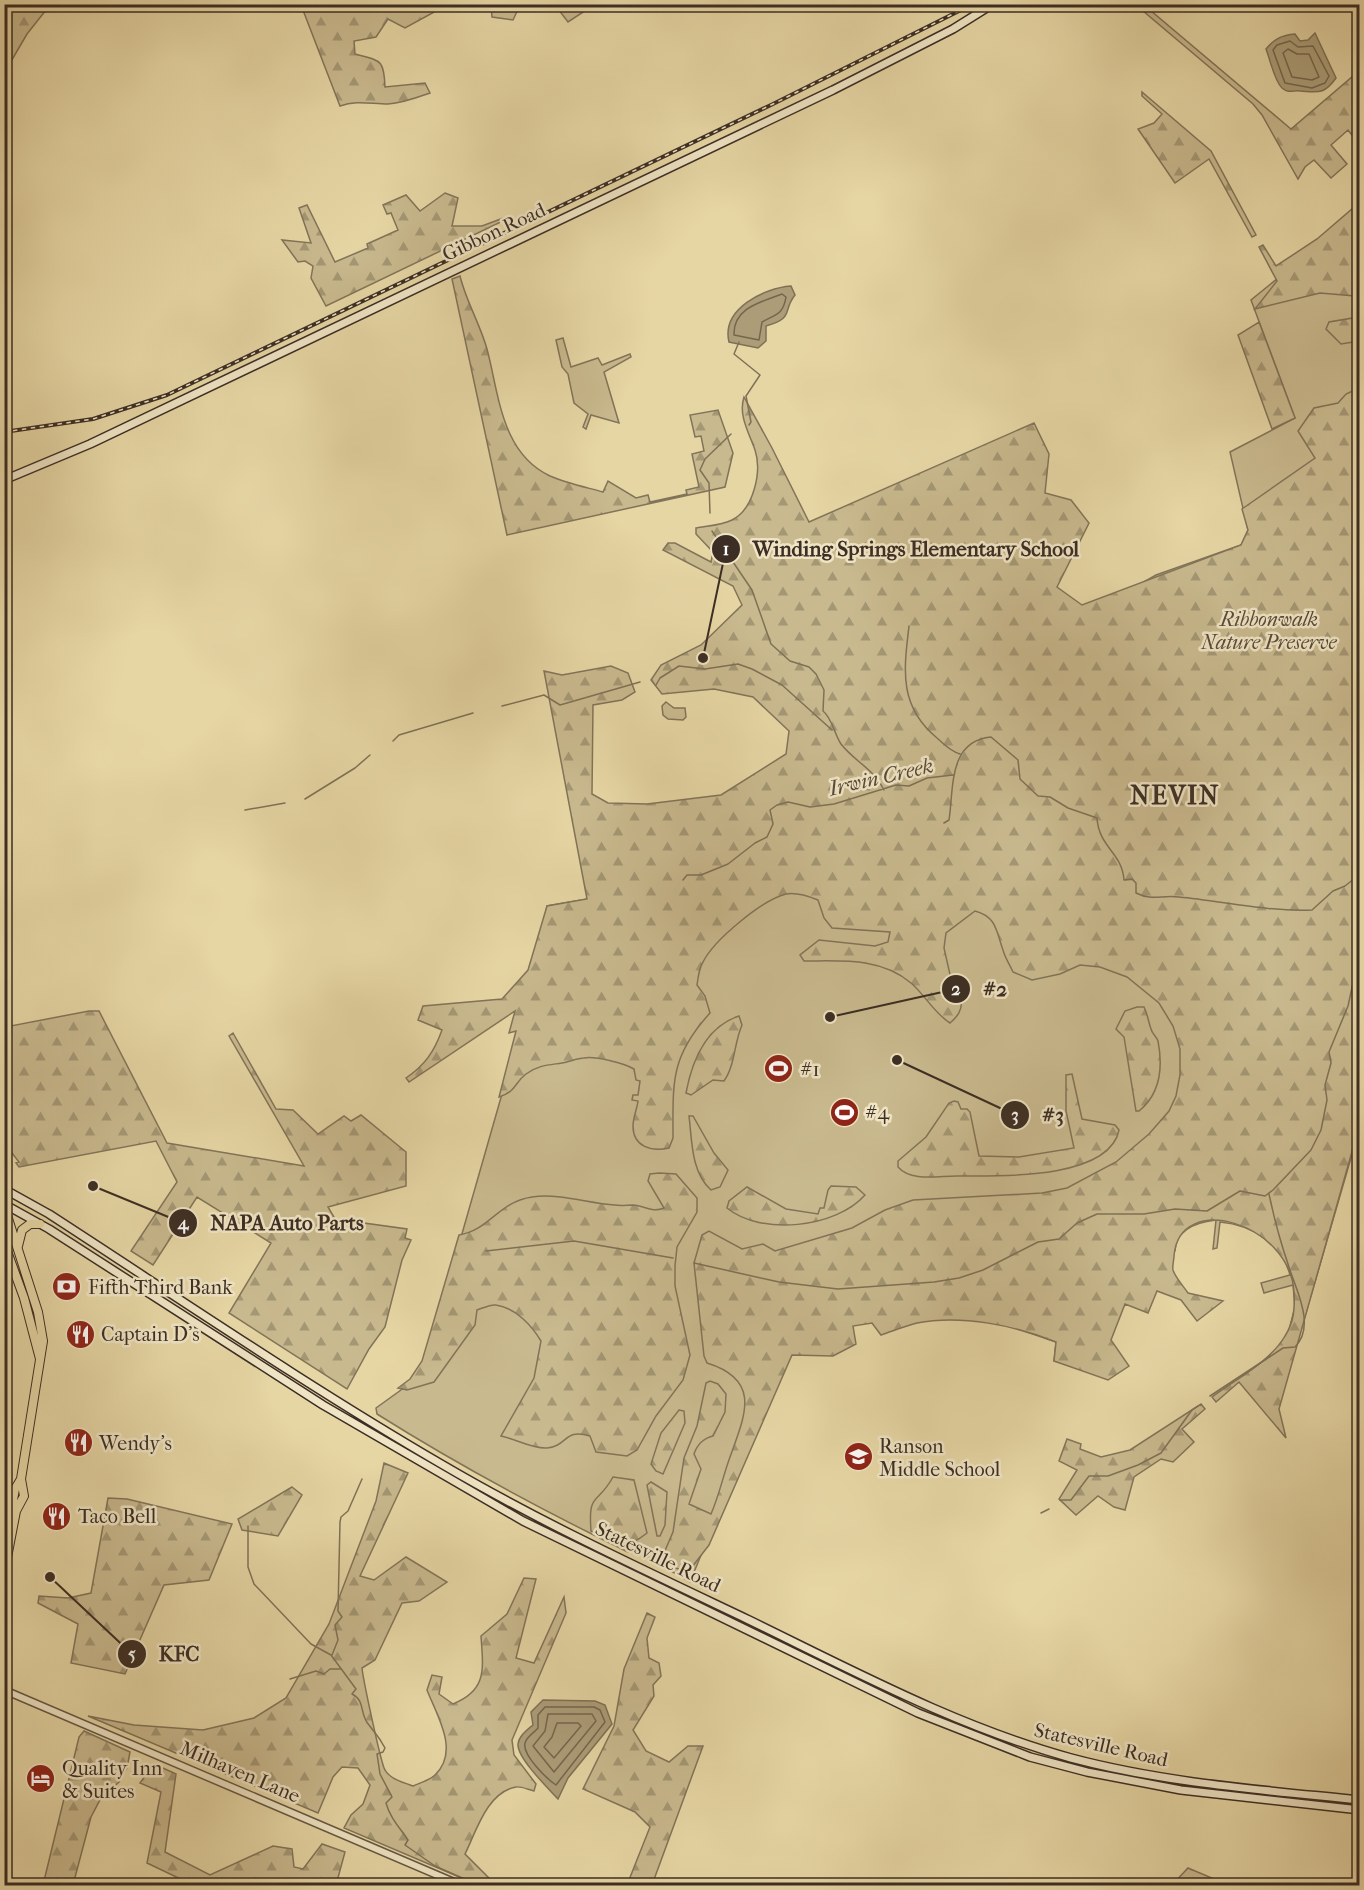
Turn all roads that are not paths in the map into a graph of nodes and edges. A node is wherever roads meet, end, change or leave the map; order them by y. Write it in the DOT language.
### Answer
graph roads {
  1 [pos="993,4"];
  2 [pos="4,480"];
  3 [pos="4,1189"];
  4 [pos="4,1205"];
  5 [pos="40,1224"];
  6 [pos="4,1243"];
  7 [pos="18,1254"];
  8 [pos="40,1359"];
  9 [pos="4,1573"];
  10 [pos="4,1690"];
  11 [pos="1359,1800"];
  12 [pos="1359,1810"];
  13 [pos="463,1886"];
  1 -- 2 [label="main road, Gibbon Road"];
  3 -- 11 [label="main road, Statesville Road"];
  4 -- 5 [label="main road, Statesville Road"];
  4 -- 7 [label="main road"];
  5 -- 7 [label="main road"];
  5 -- 12 [label="main road, Statesville Road"];
  6 -- 8 [label="main road"];
  7 -- 8 [label="main road"];
  8 -- 9 [label="main road"];
  10 -- 13 [label="street, Milhaven Lane"];
}
